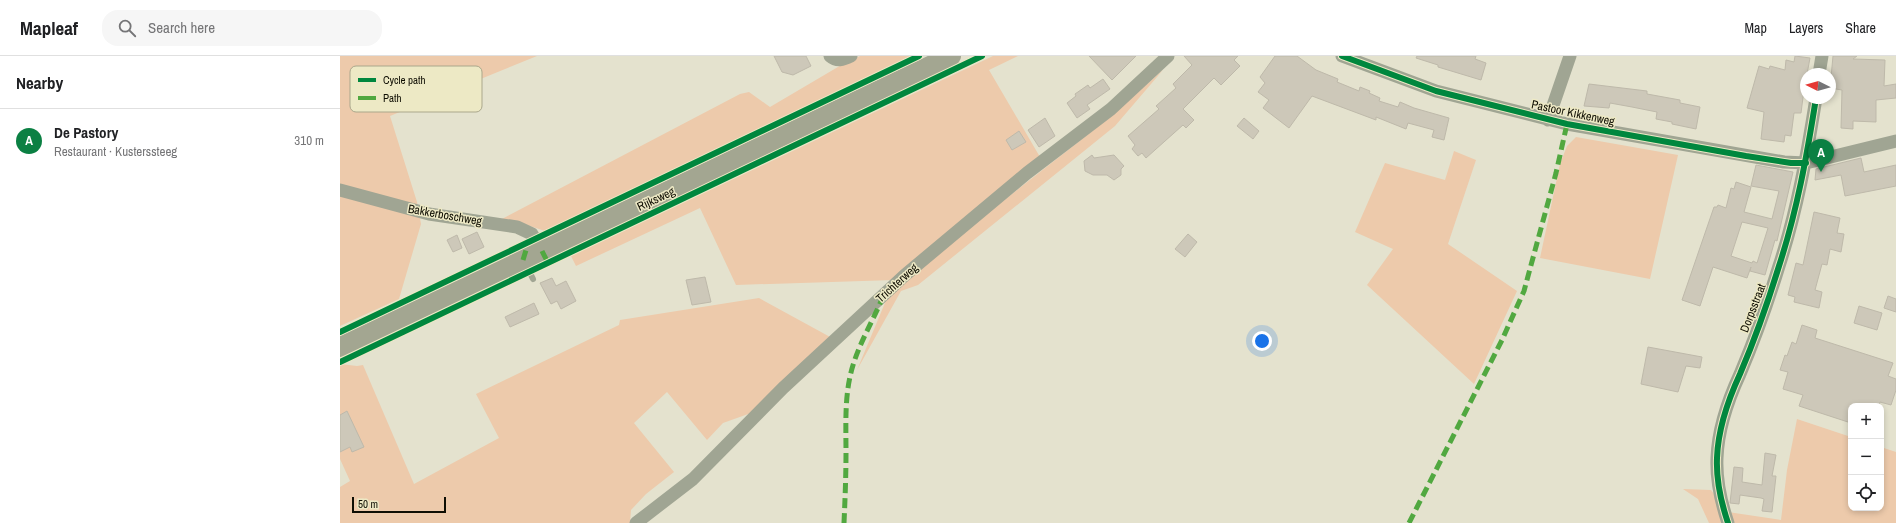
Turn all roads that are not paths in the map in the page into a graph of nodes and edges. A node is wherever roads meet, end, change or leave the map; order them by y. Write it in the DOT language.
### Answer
graph roads {
  1 [pos="830,56"];
  2 [pos="851,56"];
  3 [pos="951,56"];
  4 [pos="1168,56"];
  5 [pos="1342,56"];
  6 [pos="1570,56"];
  7 [pos="1822,56"];
  8 [pos="1820,68"];
  9 [pos="1815,104"];
  10 [pos="1548,120"];
  11 [pos="1896,141"];
  12 [pos="1806,163"];
  13 [pos="340,190"];
  14 [pos="542,251"];
  15 [pos="523,260"];
  16 [pos="533,279"];
  17 [pos="340,347"];
  18 [pos="636,523"];
  19 [pos="1728,523"];
  1 -- 2 [label="street"];
  3 -- 14 [label="main road, Rijksweg"];
  4 -- 18 [label="street, Trichterweg"];
  5 -- 10 [label="street, Pastoor Kikkenweg"];
  6 -- 10 [label="street"];
  7 -- 8 [label="street"];
  9 -- 12 [label="street, Dorpsstraat"];
  10 -- 12 [label="street, Pastoor Kikkenweg"];
  11 -- 12 [label="street, Pastoor Kikkenweg"];
  12 -- 19 [label="street, Dorpsstraat"];
  13 -- 14 [label="street, Bakkerboschweg"];
  14 -- 15 [label="main road, Rijksweg"];
  15 -- 16 [label="lane"];
  15 -- 17 [label="main road, Rijksweg"];
}
